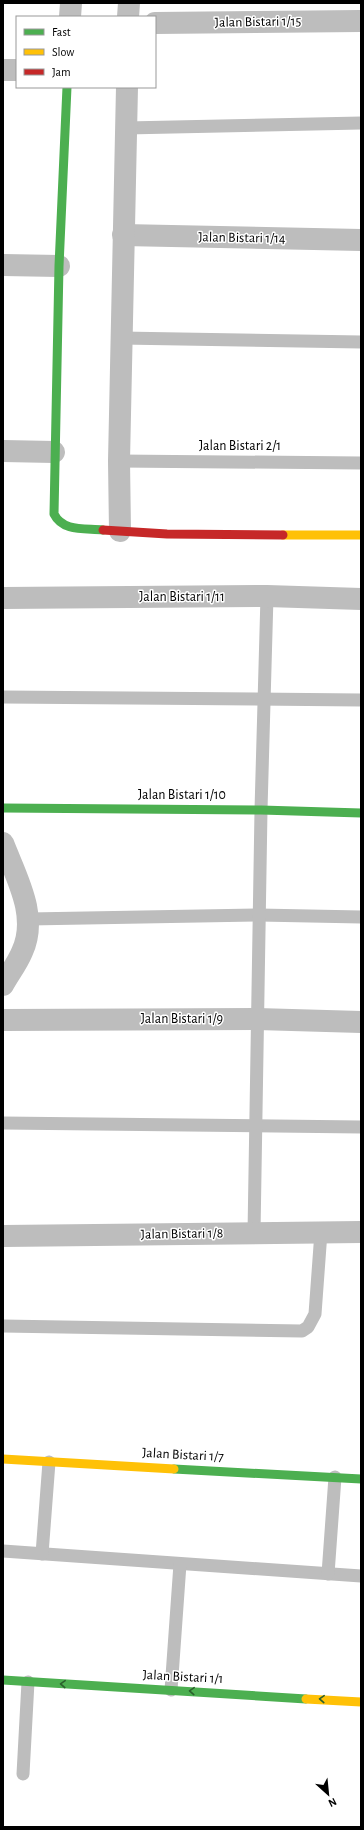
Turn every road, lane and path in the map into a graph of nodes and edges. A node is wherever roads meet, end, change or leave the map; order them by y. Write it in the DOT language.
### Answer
graph roads {
  1 [pos="71,3"];
  2 [pos="129,3"];
  3 [pos="70,16"];
  4 [pos="128,16"];
  5 [pos="361,21"];
  6 [pos="156,23"];
  7 [pos="3,70"];
  8 [pos="16,70"];
  9 [pos="68,88"];
  10 [pos="127,88"];
  11 [pos="361,123"];
  12 [pos="126,128"];
  13 [pos="124,235"];
  14 [pos="361,240"];
  15 [pos="3,265"];
  16 [pos="59,266"];
  17 [pos="121,338"];
  18 [pos="361,342"];
  19 [pos="3,451"];
  20 [pos="54,452"];
  21 [pos="119,461"];
  22 [pos="361,463"];
  23 [pos="120,531"];
  24 [pos="361,535"];
  25 [pos="267,596"];
  26 [pos="3,598"];
  27 [pos="361,599"];
  28 [pos="3,697"];
  29 [pos="264,699"];
  30 [pos="361,700"];
  31 [pos="3,808"];
  32 [pos="261,810"];
  33 [pos="361,813"];
  34 [pos="3,843"];
  35 [pos="259,915"];
  36 [pos="361,917"];
  37 [pos="29,919"];
  38 [pos="3,984"];
  39 [pos="257,1019"];
  40 [pos="3,1020"];
  41 [pos="361,1022"];
  42 [pos="3,1123"];
  43 [pos="256,1127"];
  44 [pos="361,1127"];
  45 [pos="321,1232"];
  46 [pos="361,1232"];
  47 [pos="254,1233"];
  48 [pos="3,1236"];
  49 [pos="3,1326"];
  50 [pos="3,1459"];
  51 [pos="49,1462"];
  52 [pos="335,1478"];
  53 [pos="361,1479"];
  54 [pos="3,1552"];
  55 [pos="42,1554"];
  56 [pos="180,1564"];
  57 [pos="328,1574"];
  58 [pos="361,1576"];
  59 [pos="3,1680"];
  60 [pos="28,1682"];
  61 [pos="171,1690"];
  62 [pos="361,1702"];
  63 [pos="23,1774"];
  1 -- 3 [label="street"];
  2 -- 4 [label="street"];
  5 -- 6 [label="street, Jalan Bistari 1/15"];
  7 -- 8 [label="street"];
  9 -- 16 [label="street"];
  10 -- 12 [label="street"];
  11 -- 12 [label="lane"];
  12 -- 13 [label="street"];
  13 -- 14 [label="street, Jalan Bistari 1/14"];
  13 -- 17 [label="street"];
  15 -- 16 [label="street"];
  16 -- 20 [label="street"];
  17 -- 18 [label="lane"];
  17 -- 21 [label="street"];
  19 -- 20 [label="street"];
  20 -- 23 [label="street"];
  21 -- 22 [label="lane, Jalan Bistari 2/1"];
  21 -- 23 [label="street"];
  23 -- 24 [label="street"];
  25 -- 26 [label="street, Jalan Bistari 1/11"];
  25 -- 27 [label="street, Jalan Bistari 1/11"];
  25 -- 29 [label="lane"];
  28 -- 29 [label="lane"];
  29 -- 30 [label="lane"];
  29 -- 32 [label="lane"];
  31 -- 32 [label="street, Jalan Bistari 1/10"];
  32 -- 33 [label="street, Jalan Bistari 1/10"];
  32 -- 35 [label="lane"];
  34 -- 37 [label="street"];
  35 -- 36 [label="lane"];
  35 -- 37 [label="lane"];
  35 -- 39 [label="lane"];
  37 -- 38 [label="street"];
  39 -- 40 [label="street, Jalan Bistari 1/9"];
  39 -- 41 [label="street, Jalan Bistari 1/9"];
  39 -- 43 [label="lane"];
  42 -- 43 [label="lane"];
  43 -- 44 [label="lane"];
  43 -- 47 [label="lane"];
  45 -- 46 [label="street, Jalan Bistari 1/8"];
  45 -- 47 [label="street, Jalan Bistari 1/8"];
  45 -- 49 [label="lane"];
  47 -- 48 [label="street, Jalan Bistari 1/8"];
  50 -- 51 [label="street, Jalan Bistari 1/7"];
  51 -- 52 [label="street, Jalan Bistari 1/7"];
  51 -- 55 [label="lane"];
  52 -- 53 [label="street, Jalan Bistari 1/7"];
  52 -- 57 [label="lane"];
  54 -- 55 [label="lane"];
  55 -- 56 [label="lane"];
  56 -- 57 [label="lane"];
  56 -- 61 [label="lane"];
  57 -- 58 [label="lane"];
  59 -- 60 [label="street, Jalan Bistari 1/1"];
  61 -- 60 [label="street, Jalan Bistari 1/1, one-way"];
  60 -- 63 [label="lane"];
  62 -- 61 [label="street, Jalan Bistari 1/1, one-way"];
}
